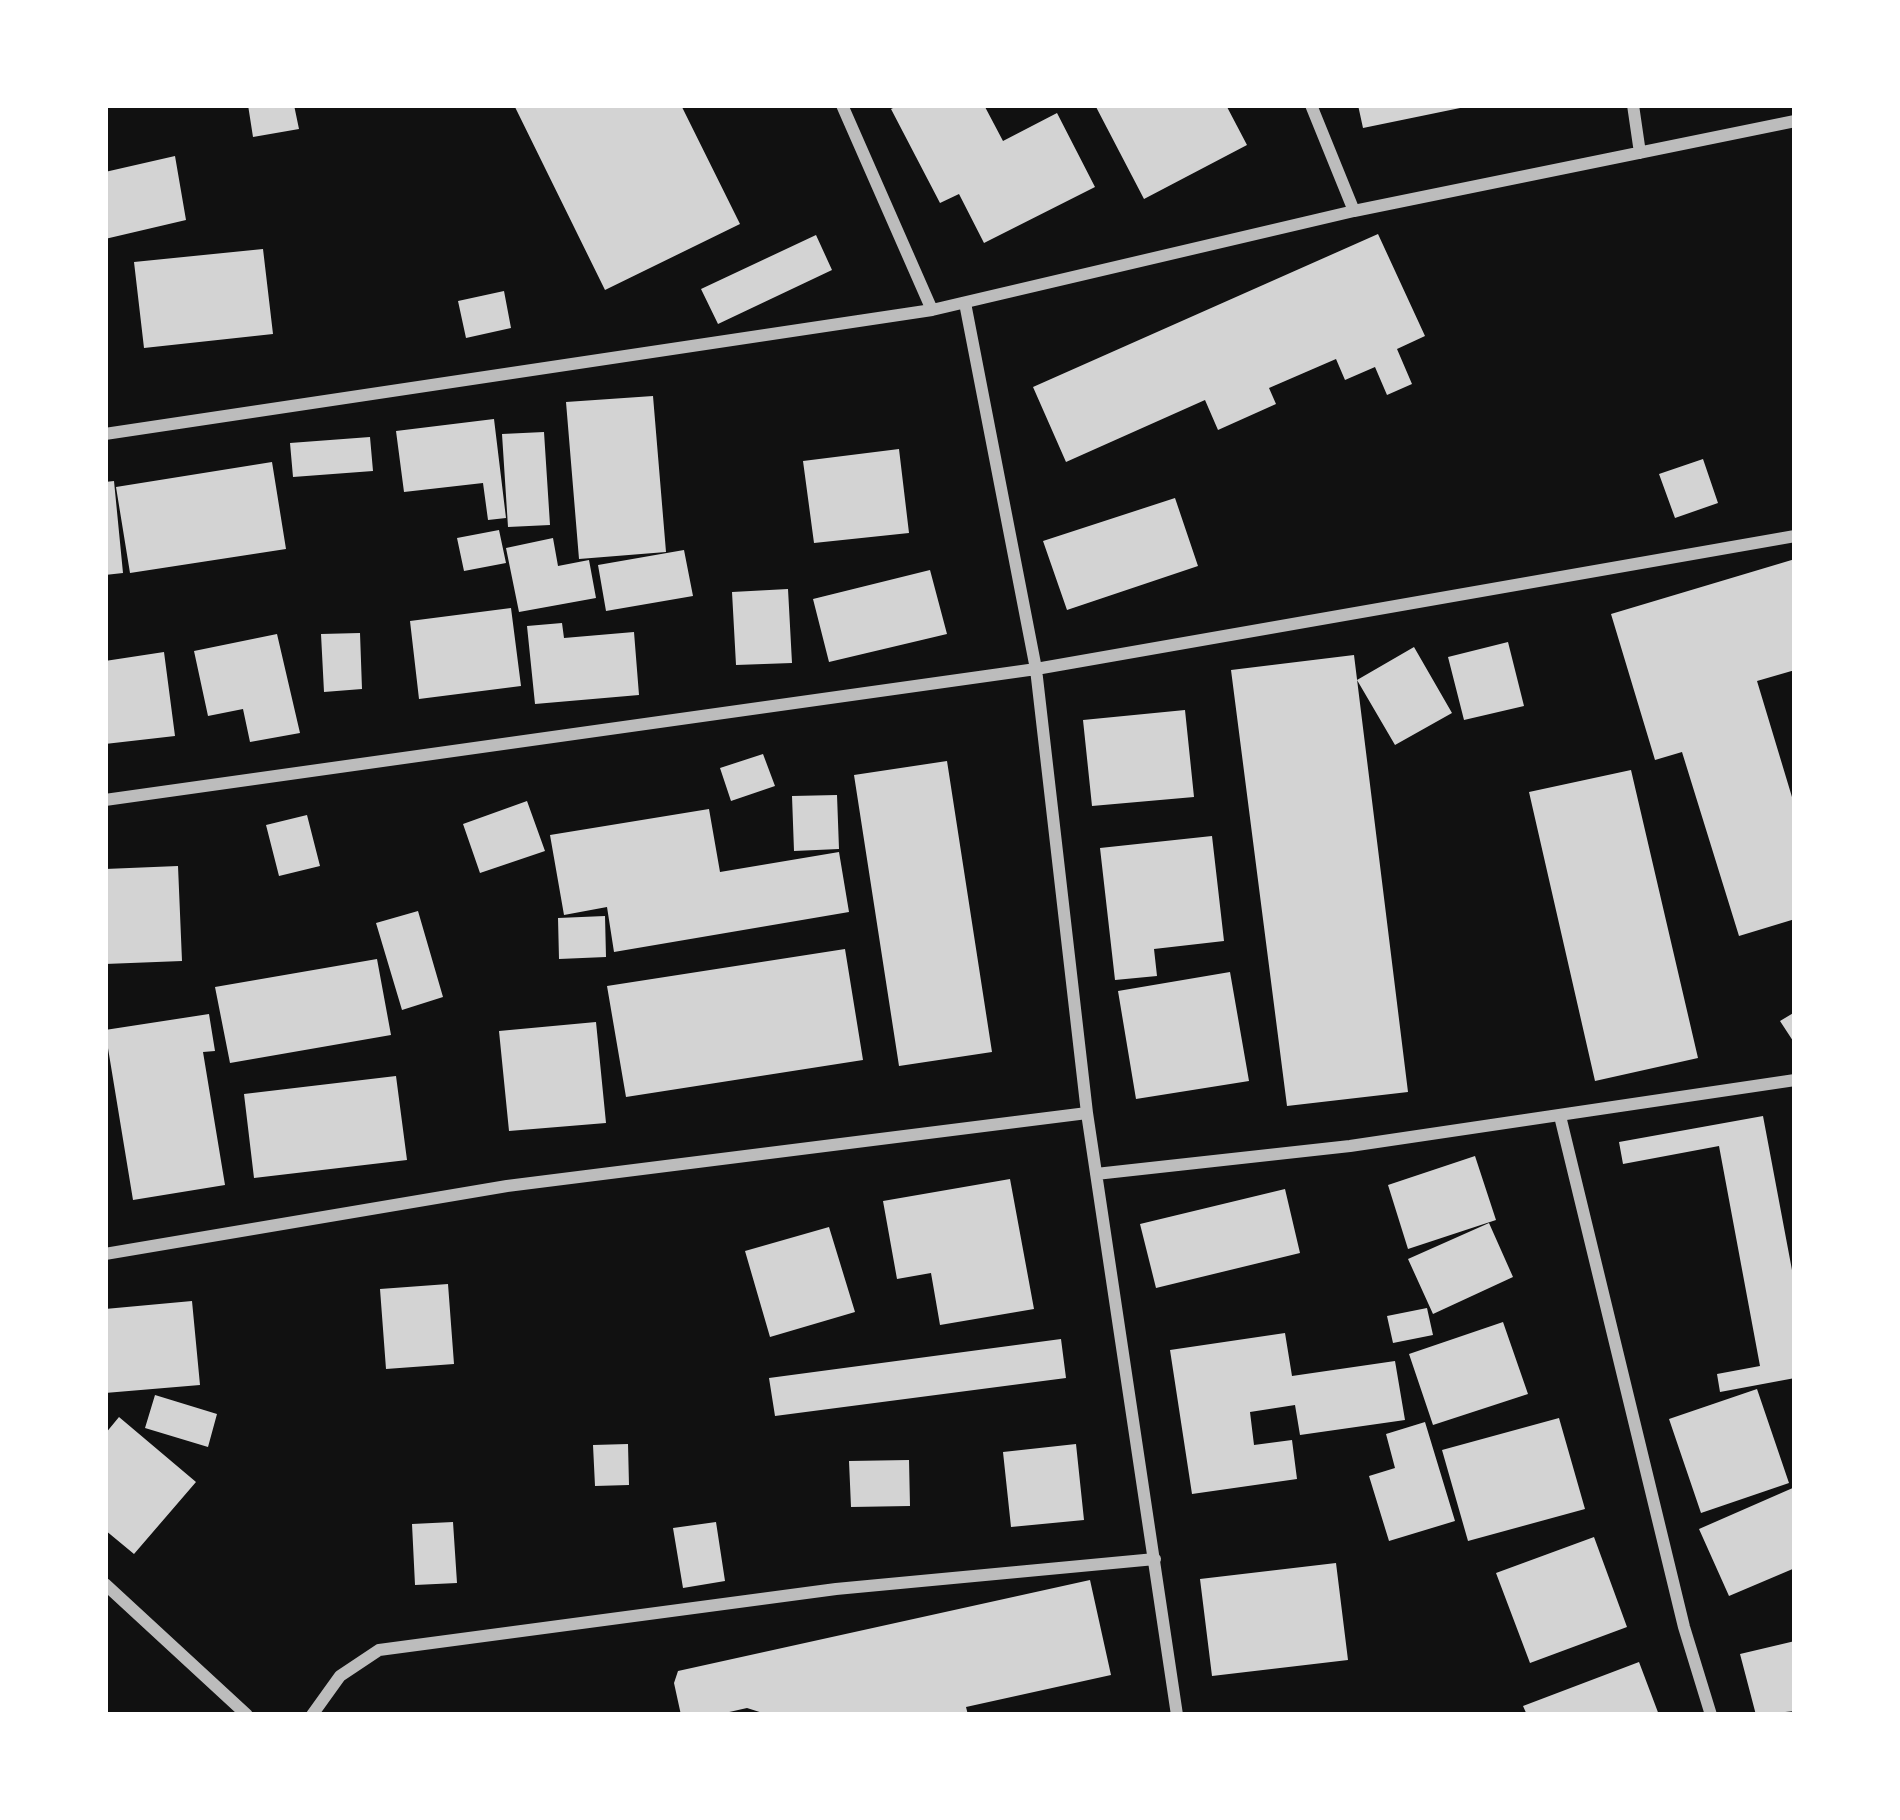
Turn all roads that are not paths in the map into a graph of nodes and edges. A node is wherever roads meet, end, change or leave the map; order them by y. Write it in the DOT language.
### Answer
graph roads {
  1 [pos="842,105"];
  2 [pos="1311,105"];
  3 [pos="1633,105"];
  4 [pos="1795,121"];
  5 [pos="1640,153"];
  6 [pos="1354,211"];
  7 [pos="965,303"];
  8 [pos="932,310"];
  9 [pos="105,434"];
  10 [pos="1795,536"];
  11 [pos="1036,669"];
  12 [pos="105,800"];
  13 [pos="1795,1080"];
  14 [pos="1087,1113"];
  15 [pos="1560,1116"];
  16 [pos="1096,1174"];
  17 [pos="105,1254"];
  18 [pos="1155,1559"];
  19 [pos="105,1584"];
  20 [pos="247,1715"];
  21 [pos="312,1715"];
  22 [pos="1177,1715"];
  23 [pos="1711,1715"];
  1 -- 8 [label="street"];
  2 -- 6 [label="street"];
  3 -- 5 [label="street"];
  4 -- 5 [label="street"];
  5 -- 6 [label="street"];
  6 -- 7 [label="street"];
  7 -- 8 [label="street"];
  7 -- 11 [label="street"];
  8 -- 9 [label="street"];
  10 -- 11 [label="street"];
  11 -- 12 [label="street"];
  11 -- 14 [label="street"];
  13 -- 15 [label="street"];
  14 -- 16 [label="street"];
  14 -- 17 [label="street"];
  15 -- 16 [label="street"];
  15 -- 23 [label="street"];
  16 -- 18 [label="street"];
  18 -- 21 [label="street"];
  18 -- 22 [label="street"];
  19 -- 20 [label="street"];
}
